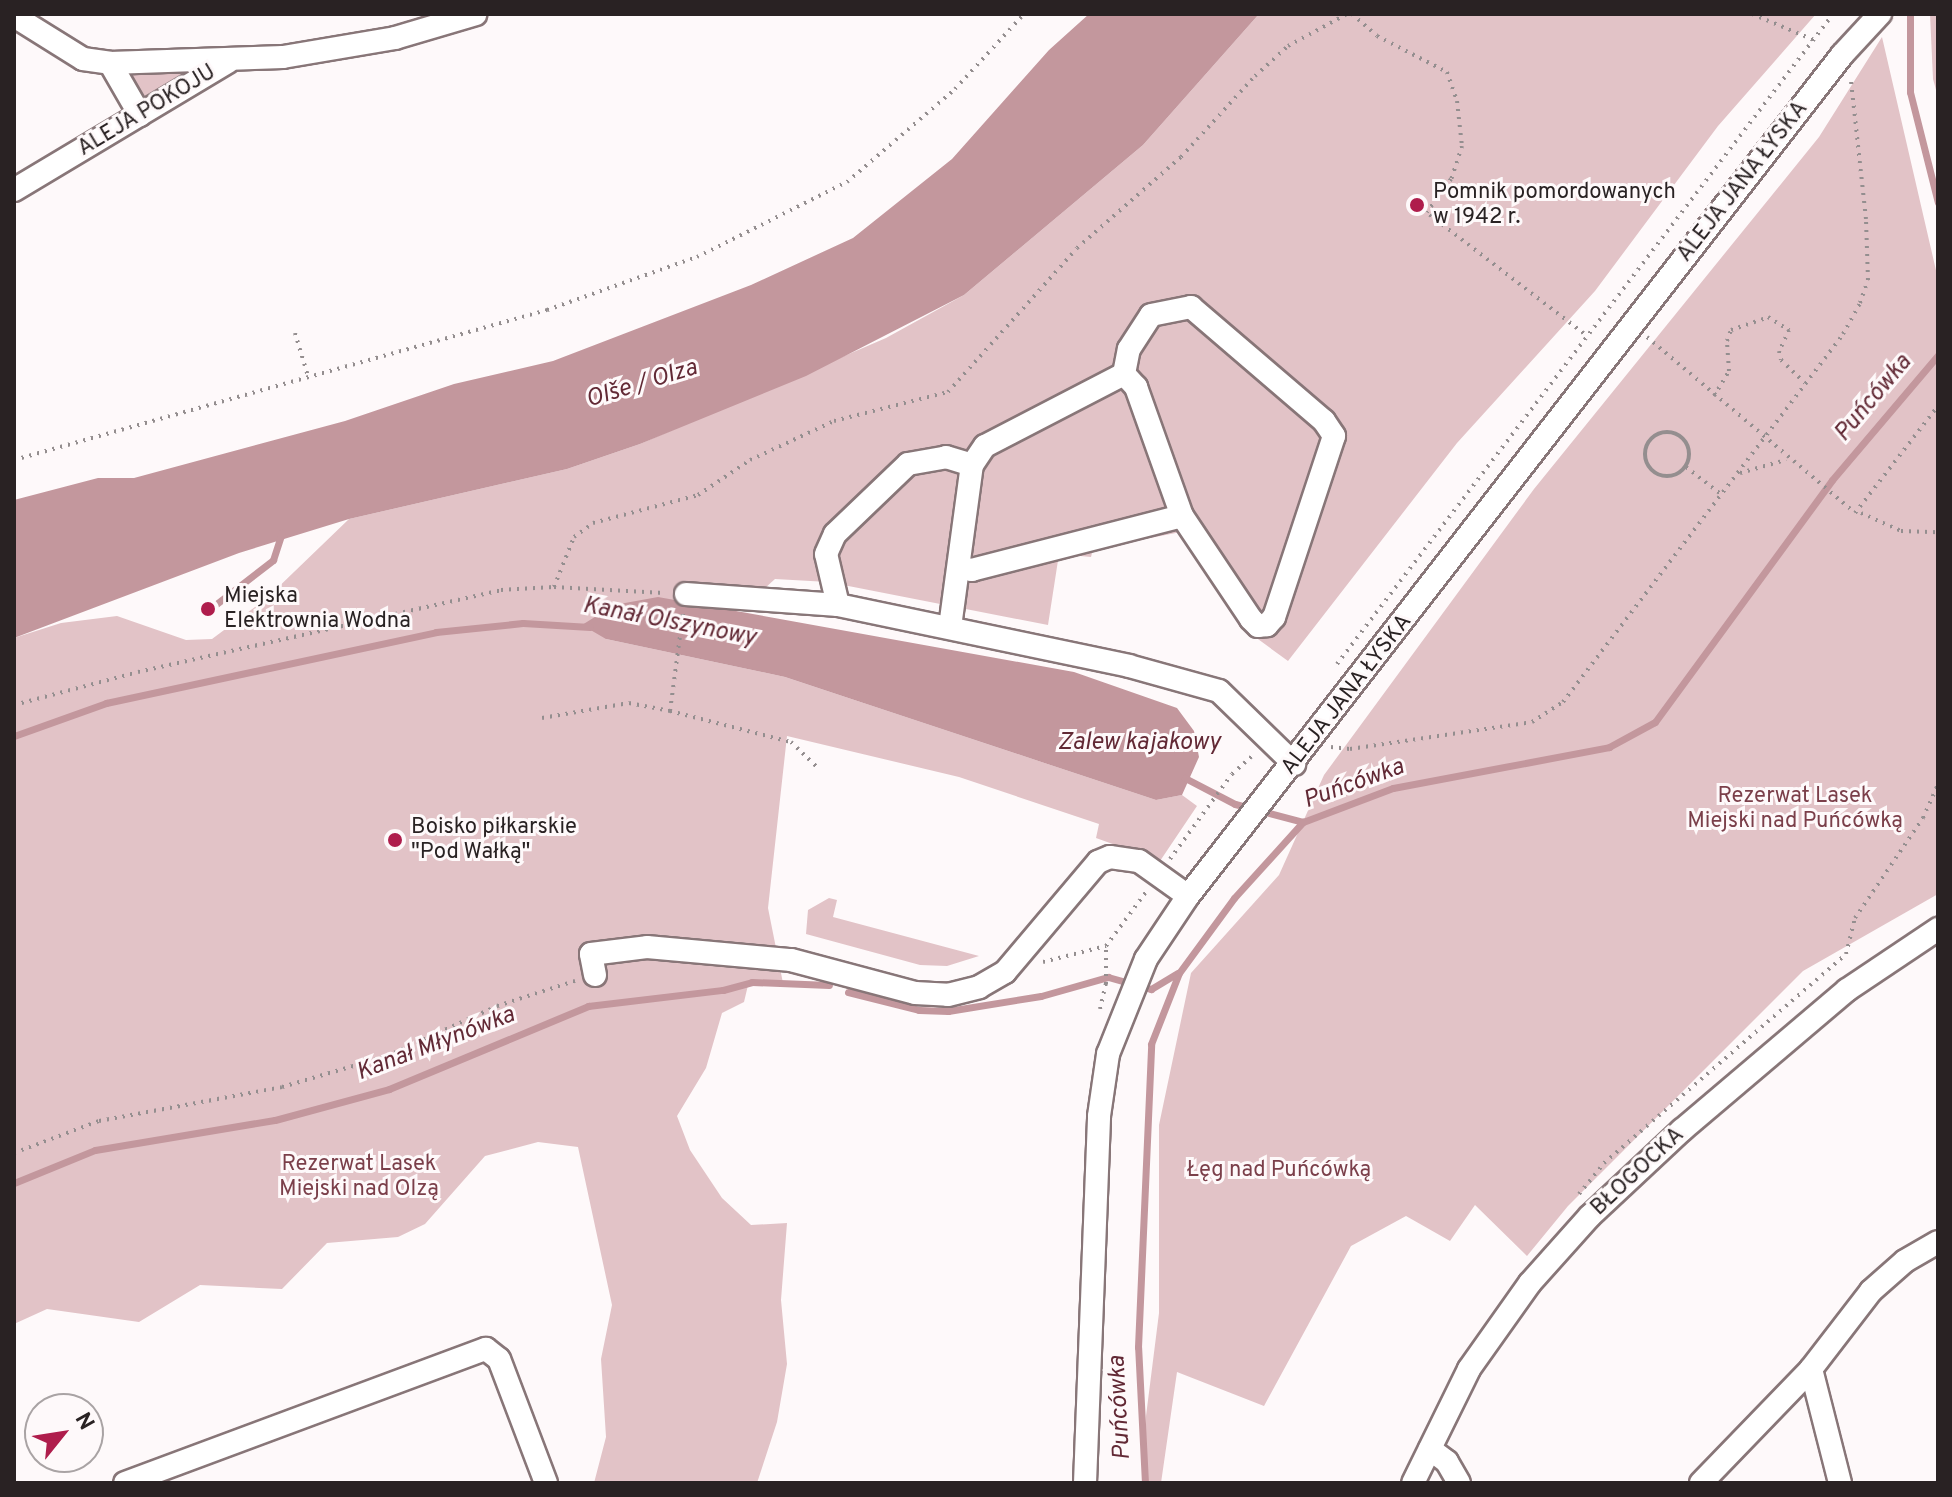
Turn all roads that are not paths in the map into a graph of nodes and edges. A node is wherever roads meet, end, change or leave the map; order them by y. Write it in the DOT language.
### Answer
graph roads {
  1 [pos="476,14"];
  2 [pos="1880,14"];
  3 [pos="14,16"];
  4 [pos="229,62"];
  5 [pos="110,63"];
  6 [pos="140,115"];
  7 [pos="14,190"];
  8 [pos="1124,374"];
  9 [pos="972,465"];
  10 [pos="1182,516"];
  11 [pos="959,568"];
  12 [pos="685,602"];
  13 [pos="838,605"];
  14 [pos="950,627"];
  15 [pos="1294,764"];
  16 [pos="1188,896"];
  17 [pos="1938,929"];
  18 [pos="595,975"];
  19 [pos="1938,1242"];
  20 [pos="1811,1369"];
  21 [pos="1430,1449"];
  22 [pos="125,1483"];
  23 [pos="546,1483"];
  24 [pos="1085,1483"];
  25 [pos="1413,1483"];
  26 [pos="1459,1483"];
  27 [pos="1701,1483"];
  28 [pos="1840,1483"];
  1 -- 4 [label="street, ALEJA POKOJU"];
  2 -- 15 [label="street, ALEJA JANA ŁYSKA"];
  3 -- 5 [label="street"];
  4 -- 5 [label="street"];
  4 -- 6 [label="street, ALEJA POKOJU"];
  5 -- 6 [label="street"];
  6 -- 7 [label="street, ALEJA POKOJU"];
  8 -- 9 [label="street"];
  8 -- 10 [label="street"];
  8 -- 10 [label="street"];
  9 -- 11 [label="street"];
  9 -- 13 [label="street"];
  10 -- 11 [label="street"];
  11 -- 14 [label="street"];
  12 -- 13 [label="street"];
  13 -- 14 [label="street"];
  14 -- 15 [label="street"];
  15 -- 16 [label="street, ALEJA JANA ŁYSKA"];
  16 -- 18 [label="street"];
  16 -- 24 [label="street, ALEJA JANA ŁYSKA"];
  17 -- 21 [label="street, BŁOGOCKA"];
  19 -- 20 [label="street"];
  20 -- 27 [label="street"];
  20 -- 28 [label="street"];
  21 -- 25 [label="street, BŁOGOCKA"];
  21 -- 26 [label="street"];
  22 -- 23 [label="street"];
}
